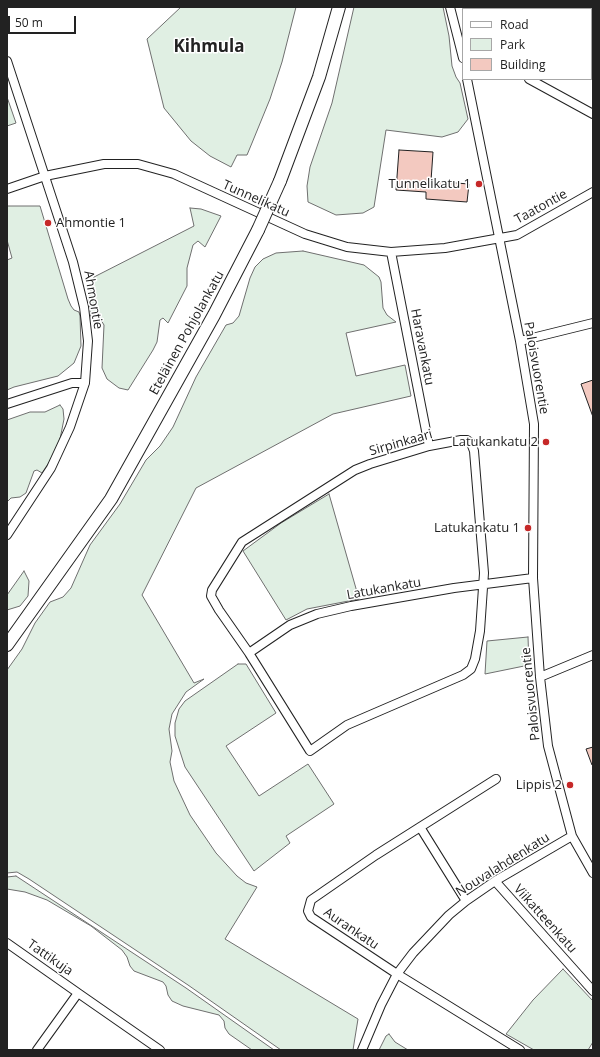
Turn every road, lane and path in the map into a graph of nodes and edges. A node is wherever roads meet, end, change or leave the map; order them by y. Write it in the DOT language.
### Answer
graph roads {
  1 [pos="339,7"];
  2 [pos="450,7"];
  3 [pos="462,54"];
  4 [pos="7,61"];
  5 [pos="467,80"];
  6 [pos="531,80"];
  7 [pos="593,114"];
  8 [pos="44,176"];
  9 [pos="7,189"];
  10 [pos="593,192"];
  11 [pos="500,239"];
  12 [pos="392,252"];
  13 [pos="593,323"];
  14 [pos="520,341"];
  15 [pos="84,383"];
  16 [pos="7,404"];
  17 [pos="429,446"];
  18 [pos="7,535"];
  19 [pos="533,578"];
  20 [pos="484,585"];
  21 [pos="7,645"];
  22 [pos="249,653"];
  23 [pos="593,655"];
  24 [pos="540,677"];
  25 [pos="496,779"];
  26 [pos="420,827"];
  27 [pos="572,836"];
  28 [pos="593,873"];
  29 [pos="495,881"];
  30 [pos="466,901"];
  31 [pos="7,943"];
  32 [pos="397,974"];
  33 [pos="593,991"];
  34 [pos="78,993"];
  35 [pos="37,1050"];
  36 [pos="160,1050"];
  37 [pos="362,1050"];
  38 [pos="520,1050"];
  1 -- 21 [label="main road, Eteläinen Pohjolankatu, bridge"];
  2 -- 3 [label="street"];
  4 -- 8 [label="street, Ahmontie"];
  5 -- 11 [label="street, Paloisvuorentie"];
  6 -- 7 [label="street"];
  8 -- 9 [label="street, Tunnelikatu"];
  8 -- 12 [label="street, Tunnelikatu"];
  8 -- 15 [label="street, Ahmontie"];
  10 -- 11 [label="street, Taatontie"];
  11 -- 12 [label="street, Tunnelikatu"];
  11 -- 14 [label="street, Paloisvuorentie"];
  12 -- 17 [label="street, Haravankatu"];
  13 -- 14 [label="street"];
  14 -- 19 [label="street, Paloisvuorentie"];
  15 -- 16 [label="street"];
  15 -- 18 [label="street, Ahmontie"];
  17 -- 20 [label="street, Sirpinkaari"];
  17 -- 22 [label="street, Sirpinkaari"];
  19 -- 20 [label="street, Latukankatu"];
  19 -- 24 [label="street, Paloisvuorentie"];
  20 -- 22 [label="street, Latukankatu"];
  20 -- 22 [label="street, Sirpinkaari"];
  23 -- 24 [label="street"];
  24 -- 27 [label="street, Paloisvuorentie"];
  25 -- 26 [label="street, Aurankatu"];
  26 -- 30 [label="street"];
  26 -- 32 [label="street, Aurankatu"];
  27 -- 28 [label="street, Paloisvuorentie"];
  27 -- 29 [label="street, Nouvalahdenkatu"];
  29 -- 30 [label="street, Nouvalahdenkatu"];
  29 -- 33 [label="street, Viikatteenkatu"];
  30 -- 32 [label="street, Nouvalahdenkatu"];
  31 -- 34 [label="street, Tattikuja"];
  32 -- 37 [label="street, Nouvalahdenkatu"];
  32 -- 38 [label="street, Aurankatu"];
  34 -- 35 [label="street"];
  34 -- 36 [label="street, Tattikuja"];
}
